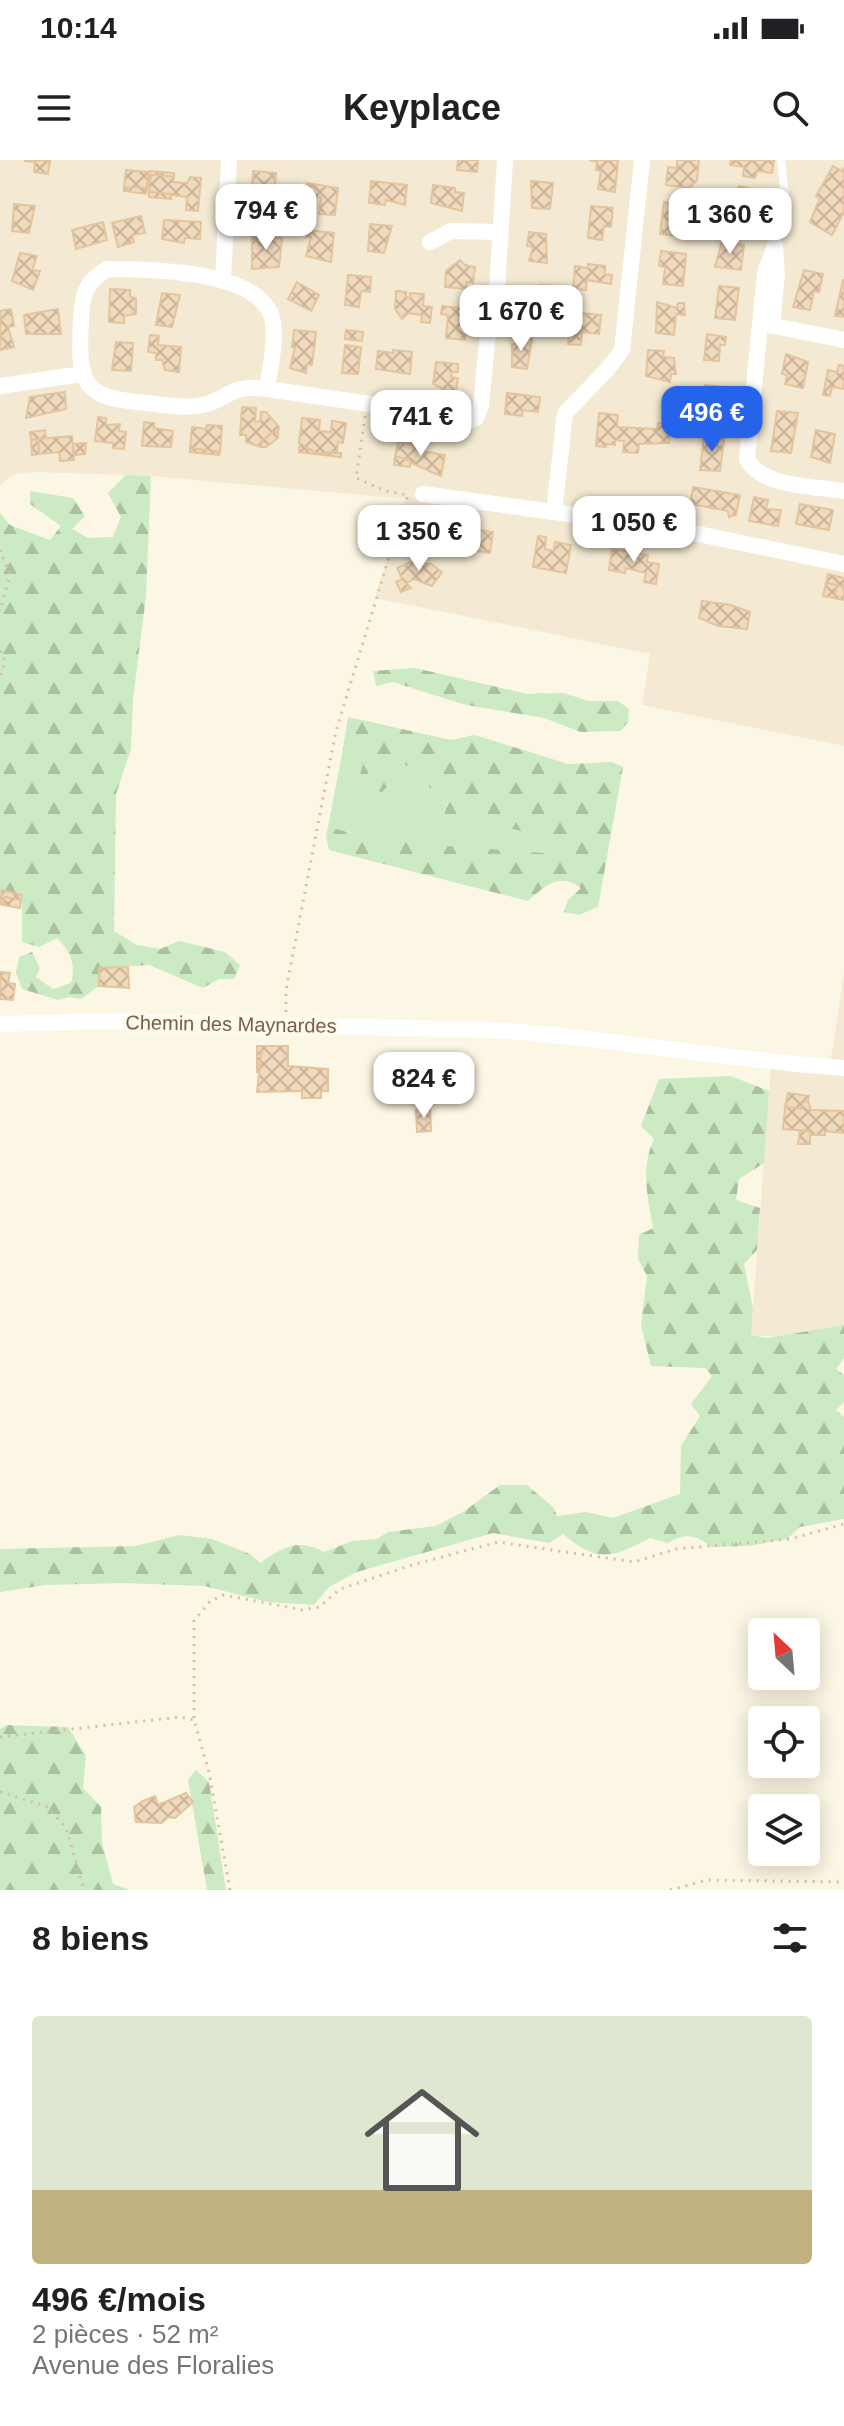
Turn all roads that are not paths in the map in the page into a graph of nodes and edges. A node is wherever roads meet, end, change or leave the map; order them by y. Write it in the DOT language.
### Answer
graph roads {
  1 [pos="229,160"];
  2 [pos="505,160"];
  3 [pos="642,160"];
  4 [pos="781,160"];
  5 [pos="499,232"];
  6 [pos="430,242"];
  7 [pos="775,246"];
  8 [pos="223,279"];
  9 [pos="767,325"];
  10 [pos="844,340"];
  11 [pos="82,374"];
  12 [pos="0,386"];
  13 [pos="267,389"];
  14 [pos="844,491"];
  15 [pos="423,494"];
  16 [pos="554,512"];
  17 [pos="844,564"];
  18 [pos="0,1024"];
  19 [pos="844,1068"];
  1 -- 8 [label="street"];
  2 -- 5 [label="street"];
  3 -- 16 [label="street"];
  4 -- 7 [label="lane"];
  5 -- 6 [label="street"];
  5 -- 13 [label="street"];
  7 -- 9 [label="street"];
  8 -- 11 [label="street"];
  8 -- 13 [label="street"];
  9 -- 10 [label="street"];
  9 -- 14 [label="street"];
  11 -- 12 [label="street"];
  11 -- 13 [label="street"];
  15 -- 16 [label="street"];
  16 -- 17 [label="street"];
  18 -- 19 [label="street, Chemin des Maynardes"];
}
